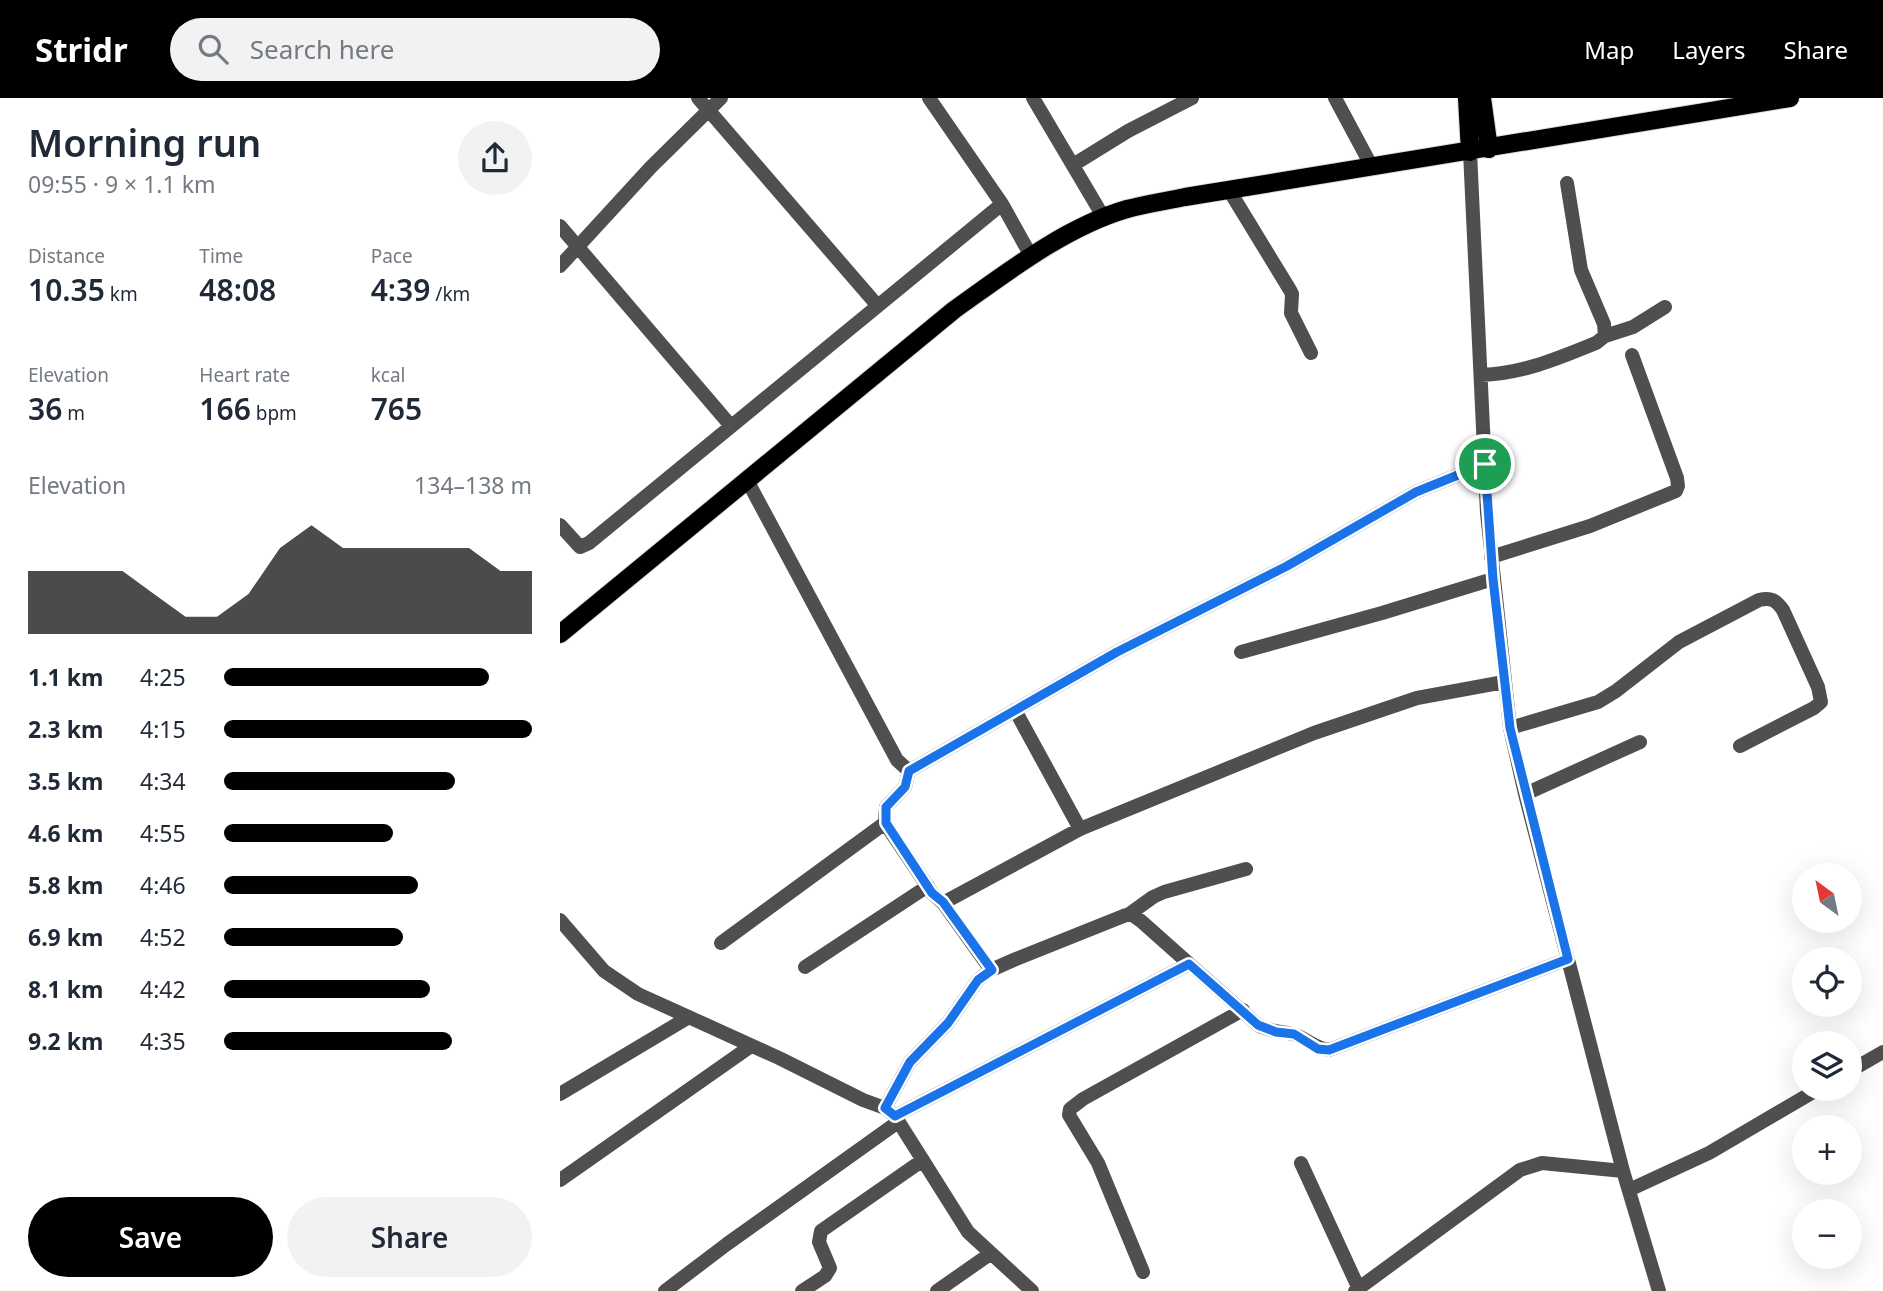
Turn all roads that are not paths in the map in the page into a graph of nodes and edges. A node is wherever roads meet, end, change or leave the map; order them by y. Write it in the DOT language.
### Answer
graph roads {
  1 [pos="698,98"];
  2 [pos="721,98"];
  3 [pos="929,98"];
  4 [pos="1033,98"];
  5 [pos="1192,98"];
  6 [pos="1335,98"];
  7 [pos="1467,98"];
  8 [pos="1482,98"];
  9 [pos="1790,98"];
  10 [pos="1763,100"];
  11 [pos="709,111"];
  12 [pos="1489,149"];
  13 [pos="1471,152"];
  14 [pos="1073,165"];
  15 [pos="1372,167"];
  16 [pos="1567,183"];
  17 [pos="1229,190"];
  18 [pos="1002,204"];
  19 [pos="1104,219"];
  20 [pos="560,226"];
  21 [pos="577,246"];
  22 [pos="1031,256"];
  23 [pos="560,266"];
  24 [pos="877,305"];
  25 [pos="1665,307"];
  26 [pos="1605,337"];
  27 [pos="1311,353"];
  28 [pos="1632,355"];
  29 [pos="1481,375"];
  30 [pos="731,426"];
  31 [pos="1485,464"];
  32 [pos="747,480"];
  33 [pos="560,525"];
  34 [pos="1491,557"];
  35 [pos="1493,579"];
  36 [pos="560,634"];
  37 [pos="1241,652"];
  38 [pos="1504,682"];
  39 [pos="1016,710"];
  40 [pos="1510,728"];
  41 [pos="1640,742"];
  42 [pos="1740,746"];
  43 [pos="909,771"];
  44 [pos="1525,794"];
  45 [pos="886,823"];
  46 [pos="1080,829"];
  47 [pos="1246,869"];
  48 [pos="928,886"];
  49 [pos="943,902"];
  50 [pos="1128,915"];
  51 [pos="560,920"];
  52 [pos="721,943"];
  53 [pos="1568,959"];
  54 [pos="1189,964"];
  55 [pos="805,967"];
  56 [pos="992,970"];
  57 [pos="1243,1010"];
  58 [pos="689,1017"];
  59 [pos="751,1046"];
  60 [pos="1883,1052"];
  61 [pos="1862,1064"];
  62 [pos="560,1094"];
  63 [pos="1798,1101"];
  64 [pos="893,1115"];
  65 [pos="923,1160"];
  66 [pos="1301,1163"];
  67 [pos="1623,1171"];
  68 [pos="560,1180"];
  69 [pos="1629,1190"];
  70 [pos="990,1254"];
  71 [pos="1143,1272"];
  72 [pos="1357,1290"];
  73 [pos="665,1291"];
  74 [pos="802,1291"];
  75 [pos="937,1291"];
  76 [pos="1032,1291"];
  77 [pos="1659,1291"];
  1 -- 11 [label="street"];
  2 -- 11 [label="street"];
  3 -- 18 [label="street"];
  4 -- 14 [label="street"];
  5 -- 14 [label="street"];
  6 -- 15 [label="street"];
  7 -- 13 [label="main road"];
  8 -- 12 [label="main road"];
  9 -- 10 [label="main road"];
  10 -- 12 [label="main road"];
  11 -- 21 [label="street"];
  11 -- 24 [label="street"];
  12 -- 13 [label="main road"];
  13 -- 15 [label="main road"];
  13 -- 29 [label="street"];
  14 -- 19 [label="street"];
  15 -- 17 [label="main road"];
  16 -- 26 [label="street"];
  17 -- 19 [label="main road"];
  17 -- 27 [label="street"];
  18 -- 22 [label="street"];
  18 -- 24 [label="street"];
  19 -- 22 [label="main road"];
  20 -- 21 [label="street"];
  21 -- 23 [label="street"];
  21 -- 30 [label="street"];
  22 -- 32 [label="main road"];
  24 -- 30 [label="street"];
  25 -- 26 [label="street"];
  26 -- 29 [label="street"];
  28 -- 34 [label="street"];
  29 -- 31 [label="street"];
  30 -- 33 [label="street"];
  31 -- 34 [label="street"];
  31 -- 39 [label="street"];
  32 -- 36 [label="main road"];
  32 -- 43 [label="street"];
  34 -- 35 [label="street"];
  35 -- 37 [label="street"];
  35 -- 38 [label="street"];
  38 -- 40 [label="street"];
  38 -- 46 [label="street"];
  39 -- 43 [label="street"];
  39 -- 46 [label="street"];
  40 -- 42 [label="street"];
  40 -- 44 [label="street"];
  41 -- 44 [label="street"];
  43 -- 45 [label="street"];
  44 -- 53 [label="street"];
  45 -- 48 [label="street"];
  45 -- 52 [label="street"];
  46 -- 49 [label="street"];
  47 -- 50 [label="street"];
  48 -- 49 [label="street"];
  48 -- 55 [label="street"];
  49 -- 56 [label="street"];
  50 -- 54 [label="street"];
  50 -- 56 [label="street"];
  51 -- 58 [label="street"];
  53 -- 57 [label="street"];
  53 -- 67 [label="street"];
  54 -- 57 [label="street"];
  54 -- 64 [label="street"];
  56 -- 64 [label="street"];
  57 -- 71 [label="street"];
  58 -- 59 [label="street"];
  58 -- 62 [label="street"];
  59 -- 64 [label="street"];
  59 -- 68 [label="street"];
  60 -- 61 [label="street"];
  63 -- 69 [label="street"];
  64 -- 65 [label="street"];
  64 -- 73 [label="street"];
  65 -- 70 [label="street"];
  65 -- 74 [label="street"];
  66 -- 72 [label="street"];
  67 -- 69 [label="street"];
  67 -- 72 [label="street"];
  69 -- 77 [label="street"];
  70 -- 75 [label="street"];
  70 -- 76 [label="street"];
}
